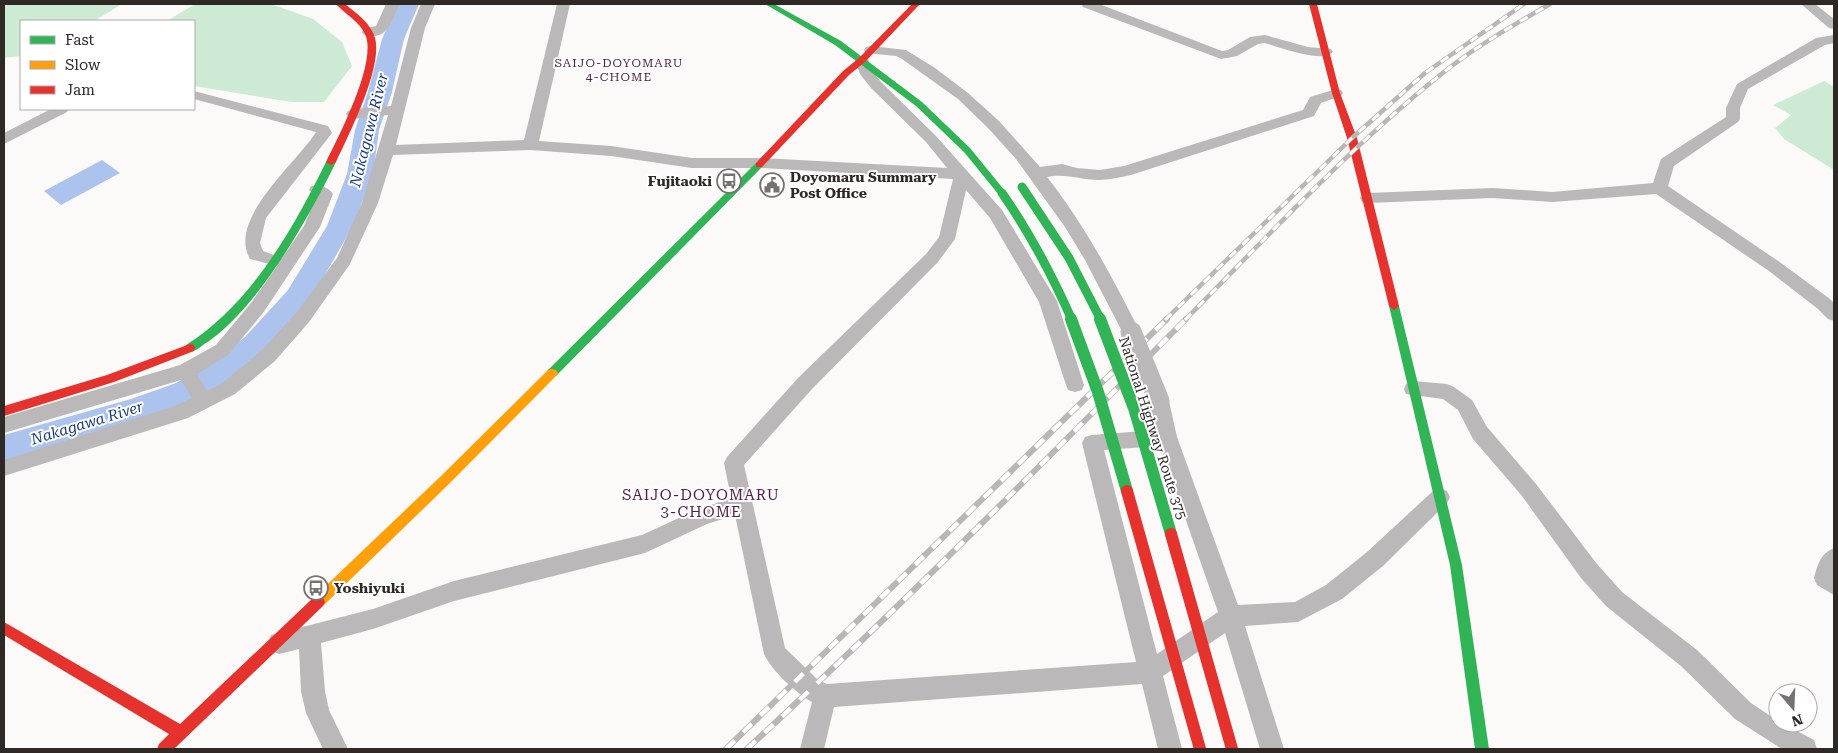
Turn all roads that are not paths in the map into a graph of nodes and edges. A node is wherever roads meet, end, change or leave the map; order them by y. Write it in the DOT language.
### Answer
graph roads {
  1 [pos="340,4"];
  2 [pos="392,4"];
  3 [pos="428,4"];
  4 [pos="564,4"];
  5 [pos="769,4"];
  6 [pos="1088,4"];
  7 [pos="1313,4"];
  8 [pos="1807,4"];
  9 [pos="912,5"];
  10 [pos="1834,25"];
  11 [pos="369,32"];
  12 [pos="1834,39"];
  13 [pos="866,52"];
  14 [pos="1326,52"];
  15 [pos="886,61"];
  16 [pos="1336,94"];
  17 [pos="195,95"];
  18 [pos="60,110"];
  19 [pos="398,110"];
  20 [pos="357,113"];
  21 [pos="4,139"];
  22 [pos="531,145"];
  23 [pos="387,150"];
  24 [pos="761,163"];
  25 [pos="1036,173"];
  26 [pos="962,174"];
  27 [pos="1019,183"];
  28 [pos="1659,188"];
  29 [pos="317,190"];
  30 [pos="1053,198"];
  31 [pos="1368,198"];
  32 [pos="996,214"];
  33 [pos="275,260"];
  34 [pos="1109,285"];
  35 [pos="1048,301"];
  36 [pos="1834,314"];
  37 [pos="187,374"];
  38 [pos="1075,385"];
  39 [pos="1413,389"];
  40 [pos="203,400"];
  41 [pos="4,411"];
  42 [pos="4,425"];
  43 [pos="1167,437"];
  44 [pos="4,468"];
  45 [pos="1440,497"];
  46 [pos="742,504"];
  47 [pos="1834,558"];
  48 [pos="1834,585"];
  49 [pos="1231,616"];
  50 [pos="4,628"];
  51 [pos="309,635"];
  52 [pos="271,645"];
  53 [pos="1150,672"];
  54 [pos="825,696"];
  55 [pos="180,732"];
  56 [pos="164,749"];
  57 [pos="336,749"];
  58 [pos="812,749"];
  59 [pos="1170,749"];
  60 [pos="1200,749"];
  61 [pos="1232,749"];
  62 [pos="1272,749"];
  63 [pos="1482,749"];
  64 [pos="1805,749"];
  1 -- 11 [label="main road"];
  2 -- 11 [label="street"];
  3 -- 19 [label="street"];
  4 -- 22 [label="street"];
  5 -- 13 [label="main road"];
  6 -- 14 [label="street"];
  7 -- 14 [label="main road"];
  8 -- 10 [label="street"];
  9 -- 13 [label="main road"];
  11 -- 20 [label="main road"];
  12 -- 28 [label="street"];
  13 -- 15 [label="main road"];
  13 -- 24 [label="main road"];
  13 -- 25 [label="street"];
  13 -- 26 [label="street"];
  13 -- 60 [label="main road, bridge"];
  14 -- 16 [label="main road"];
  16 -- 25 [label="street"];
  16 -- 31 [label="main road"];
  17 -- 33 [label="street"];
  18 -- 21 [label="street"];
  19 -- 20 [label="street"];
  19 -- 23 [label="street"];
  20 -- 29 [label="main road"];
  22 -- 23 [label="street"];
  22 -- 24 [label="street"];
  23 -- 40 [label="street"];
  24 -- 26 [label="street"];
  24 -- 52 [label="main road"];
  25 -- 30 [label="street"];
  26 -- 32 [label="street"];
  26 -- 46 [label="street"];
  27 -- 61 [label="main road, National Highway Route 375, bridge"];
  28 -- 31 [label="street"];
  28 -- 36 [label="street"];
  29 -- 33 [label="main road"];
  29 -- 37 [label="street"];
  30 -- 32 [label="street"];
  30 -- 34 [label="street"];
  31 -- 39 [label="main road"];
  32 -- 35 [label="street"];
  33 -- 41 [label="main road"];
  34 -- 35 [label="street"];
  34 -- 43 [label="street, bridge"];
  35 -- 38 [label="street"];
  37 -- 40 [label="street"];
  37 -- 42 [label="street"];
  39 -- 45 [label="main road"];
  39 -- 64 [label="street"];
  40 -- 44 [label="street"];
  43 -- 49 [label="street"];
  43 -- 53 [label="street"];
  45 -- 49 [label="street"];
  45 -- 63 [label="main road"];
  46 -- 51 [label="street"];
  46 -- 54 [label="street"];
  47 -- 48 [label="street"];
  49 -- 53 [label="street"];
  49 -- 62 [label="street"];
  50 -- 55 [label="main road"];
  51 -- 52 [label="street"];
  51 -- 57 [label="street"];
  52 -- 55 [label="main road"];
  53 -- 54 [label="street"];
  53 -- 59 [label="street"];
  54 -- 58 [label="street"];
  55 -- 56 [label="main road"];
}
